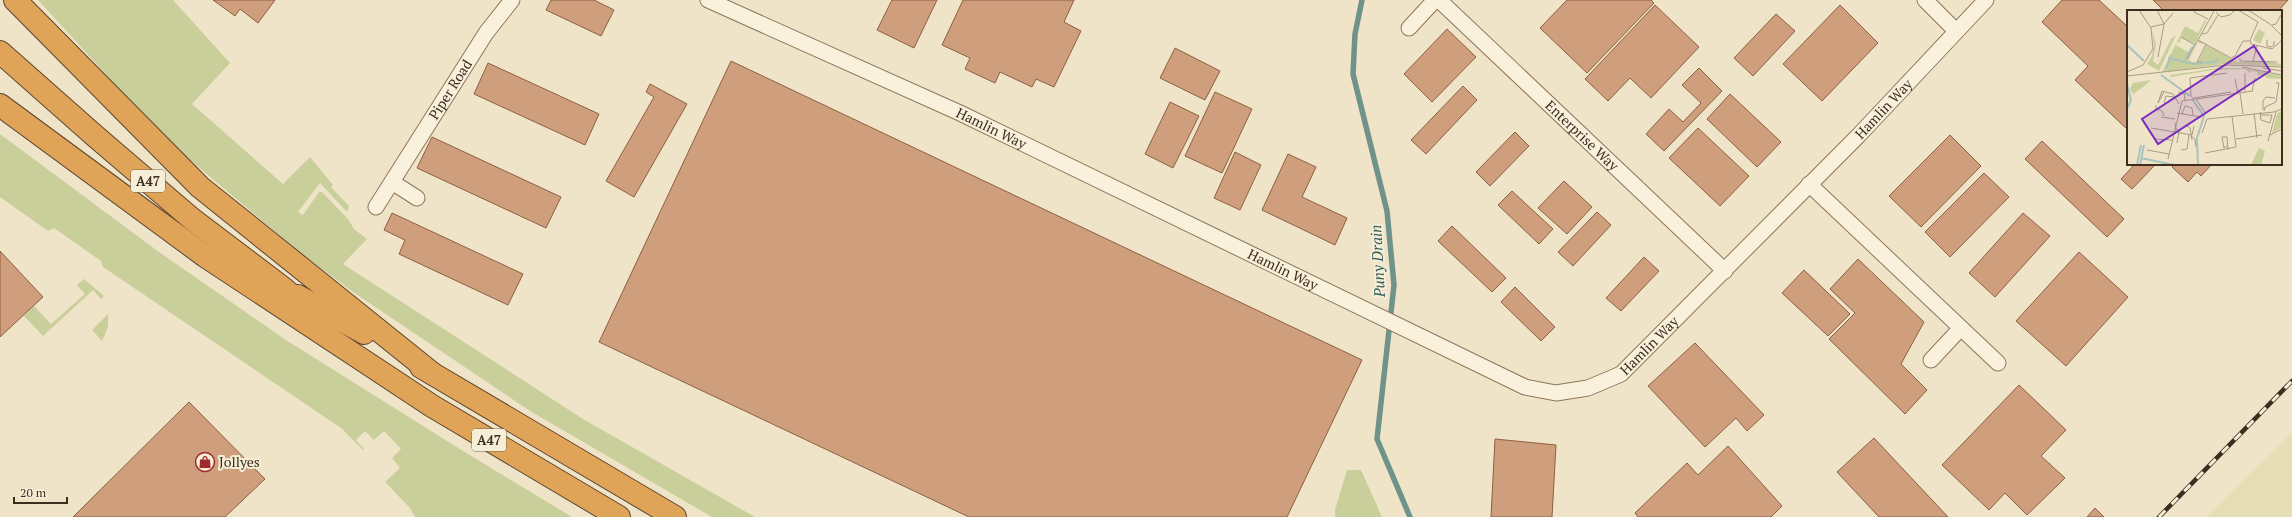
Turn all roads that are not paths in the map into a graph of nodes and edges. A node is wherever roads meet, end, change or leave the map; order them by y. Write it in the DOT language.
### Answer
graph roads {
  1 [pos="16,0"];
  2 [pos="512,0"];
  3 [pos="708,0"];
  4 [pos="1435,0"];
  5 [pos="1440,0"];
  6 [pos="1924,0"];
  7 [pos="1986,0"];
  8 [pos="1409,28"];
  9 [pos="1956,31"];
  10 [pos="0,52"];
  11 [pos="0,105"];
  12 [pos="392,182"];
  13 [pos="1809,184"];
  14 [pos="417,198"];
  15 [pos="376,207"];
  16 [pos="1725,271"];
  17 [pos="283,288"];
  18 [pos="1960,329"];
  19 [pos="361,359"];
  20 [pos="1931,360"];
  21 [pos="1998,363"];
  22 [pos="433,374"];
  23 [pos="619,517"];
  24 [pos="675,517"];
  1 -- 22 [label="highway"];
  2 -- 12 [label="street, Piper Road"];
  3 -- 16 [label="street, Hamlin Way"];
  4 -- 8 [label="street"];
  5 -- 16 [label="street, Enterprise Way"];
  6 -- 9 [label="street"];
  7 -- 9 [label="street, Hamlin Way"];
  9 -- 13 [label="street, Hamlin Way"];
  10 -- 17 [label="highway, A47"];
  11 -- 19 [label="highway"];
  12 -- 14 [label="street"];
  12 -- 15 [label="street, Piper Road"];
  13 -- 16 [label="street, Hamlin Way"];
  13 -- 18 [label="street"];
  17 -- 19 [label="highway, A47"];
  17 -- 22 [label="highway, A47"];
  18 -- 20 [label="street"];
  18 -- 21 [label="street"];
  19 -- 23 [label="highway, A47"];
  22 -- 24 [label="highway, A47"];
}
